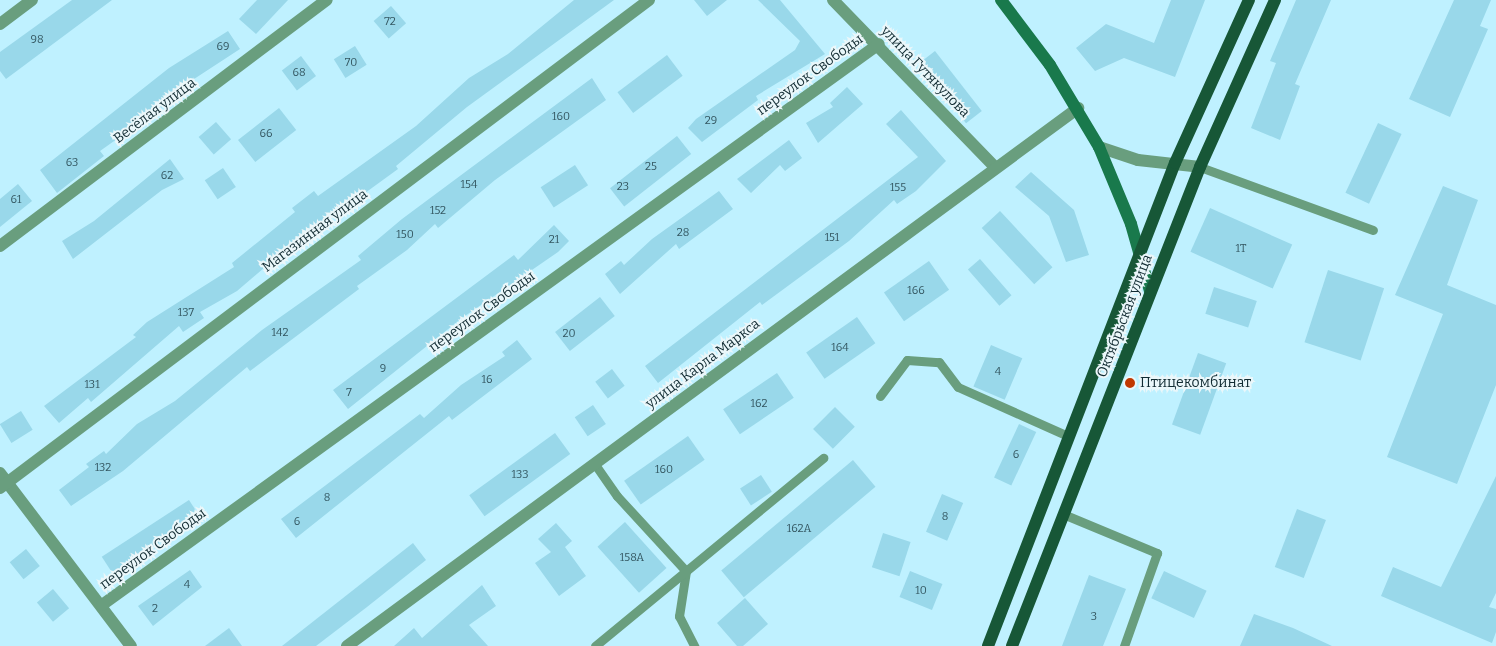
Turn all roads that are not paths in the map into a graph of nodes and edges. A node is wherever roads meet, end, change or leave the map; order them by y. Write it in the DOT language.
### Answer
graph roads {
  1 [pos="32,0"];
  2 [pos="327,0"];
  3 [pos="649,0"];
  4 [pos="833,0"];
  5 [pos="1001,0"];
  6 [pos="1249,0"];
  7 [pos="1275,0"];
  8 [pos="0,24"];
  9 [pos="879,44"];
  10 [pos="1078,108"];
  11 [pos="1099,147"];
  12 [pos="1175,163"];
  13 [pos="994,166"];
  14 [pos="1200,167"];
  15 [pos="1373,230"];
  16 [pos="0,246"];
  17 [pos="1140,251"];
  18 [pos="1150,291"];
  19 [pos="880,396"];
  20 [pos="1068,436"];
  21 [pos="823,458"];
  22 [pos="594,463"];
  23 [pos="2,481"];
  24 [pos="1063,514"];
  25 [pos="686,571"];
  26 [pos="102,605"];
  27 [pos="131,646"];
  28 [pos="347,646"];
  29 [pos="595,646"];
  30 [pos="694,646"];
  31 [pos="988,646"];
  32 [pos="1012,646"];
  33 [pos="1124,646"];
  1 -- 8 [label="street"];
  2 -- 16 [label="street, Весёлая улица"];
  3 -- 23 [label="street, Магазинная улица"];
  4 -- 9 [label="street, улица Гутякулова"];
  5 -- 10 [label="main road"];
  6 -- 12 [label="main road, Октябрьская улица"];
  7 -- 14 [label="main road, Октябрьская улица"];
  9 -- 13 [label="street, улица Гутякулова"];
  9 -- 26 [label="street, переулок Свободы"];
  10 -- 11 [label="main road"];
  10 -- 13 [label="street, улица Карла Маркса"];
  11 -- 12 [label="street"];
  11 -- 17 [label="main road"];
  12 -- 14 [label="street"];
  12 -- 17 [label="main road, Октябрьская улица"];
  13 -- 22 [label="street, улица Карла Маркса"];
  14 -- 15 [label="lane"];
  14 -- 18 [label="main road, Октябрьская улица"];
  17 -- 18 [label="main road"];
  17 -- 20 [label="main road, Октябрьская улица"];
  18 -- 24 [label="main road, Октябрьская улица"];
  19 -- 20 [label="lane"];
  20 -- 31 [label="main road, Октябрьская улица"];
  21 -- 25 [label="lane"];
  22 -- 25 [label="lane"];
  22 -- 28 [label="street, улица Карла Маркса"];
  23 -- 26 [label="street"];
  24 -- 32 [label="main road, Октябрьская улица"];
  24 -- 33 [label="lane"];
  25 -- 29 [label="lane"];
  25 -- 30 [label="lane"];
  26 -- 27 [label="street"];
}
